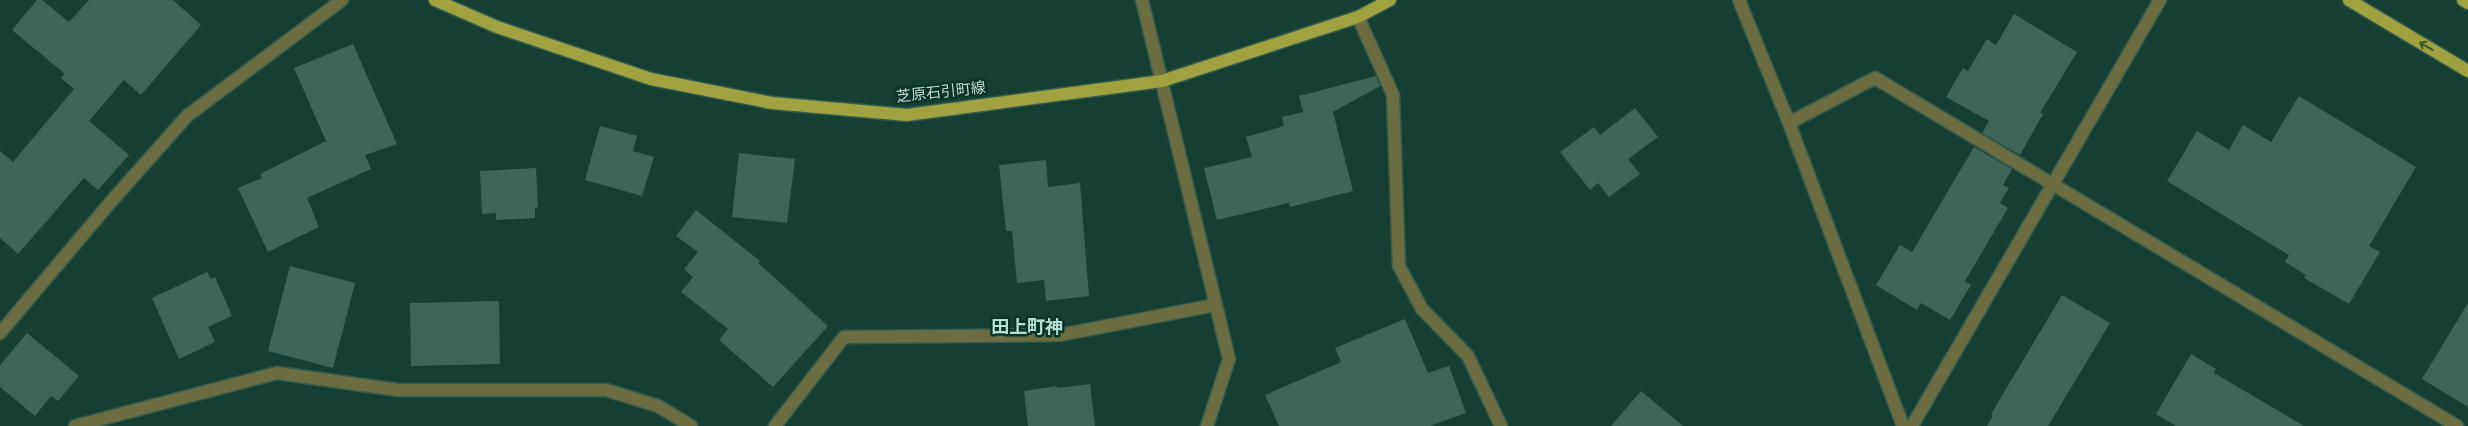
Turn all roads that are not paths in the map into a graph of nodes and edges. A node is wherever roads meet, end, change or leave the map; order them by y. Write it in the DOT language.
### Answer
graph roads {
  1 [pos="342,0"];
  2 [pos="435,0"];
  3 [pos="1142,0"];
  4 [pos="1390,0"];
  5 [pos="1739,0"];
  6 [pos="2160,0"];
  7 [pos="2349,0"];
  8 [pos="2463,0"];
  9 [pos="2468,3"];
  10 [pos="1358,17"];
  11 [pos="2468,71"];
  12 [pos="1162,81"];
  13 [pos="1789,123"];
  14 [pos="2053,183"];
  15 [pos="1215,305"];
  16 [pos="0,333"];
  17 [pos="75,426"];
  18 [pos="691,426"];
  19 [pos="776,426"];
  20 [pos="1207,426"];
  21 [pos="1501,426"];
  22 [pos="1903,426"];
  23 [pos="1912,426"];
  24 [pos="2457,426"];
  1 -- 16 [label="street"];
  2 -- 12 [label="main road, 芝原石引町線"];
  3 -- 12 [label="street"];
  4 -- 10 [label="main road, 芝原石引町線"];
  5 -- 13 [label="street"];
  6 -- 14 [label="street"];
  11 -- 7 [label="main road, one-way"];
  8 -- 9 [label="main road"];
  10 -- 12 [label="main road, 芝原石引町線"];
  10 -- 21 [label="street"];
  12 -- 15 [label="street"];
  13 -- 14 [label="street"];
  13 -- 22 [label="street"];
  14 -- 23 [label="street"];
  14 -- 24 [label="street"];
  15 -- 19 [label="street"];
  15 -- 20 [label="street"];
  17 -- 18 [label="street"];
}
